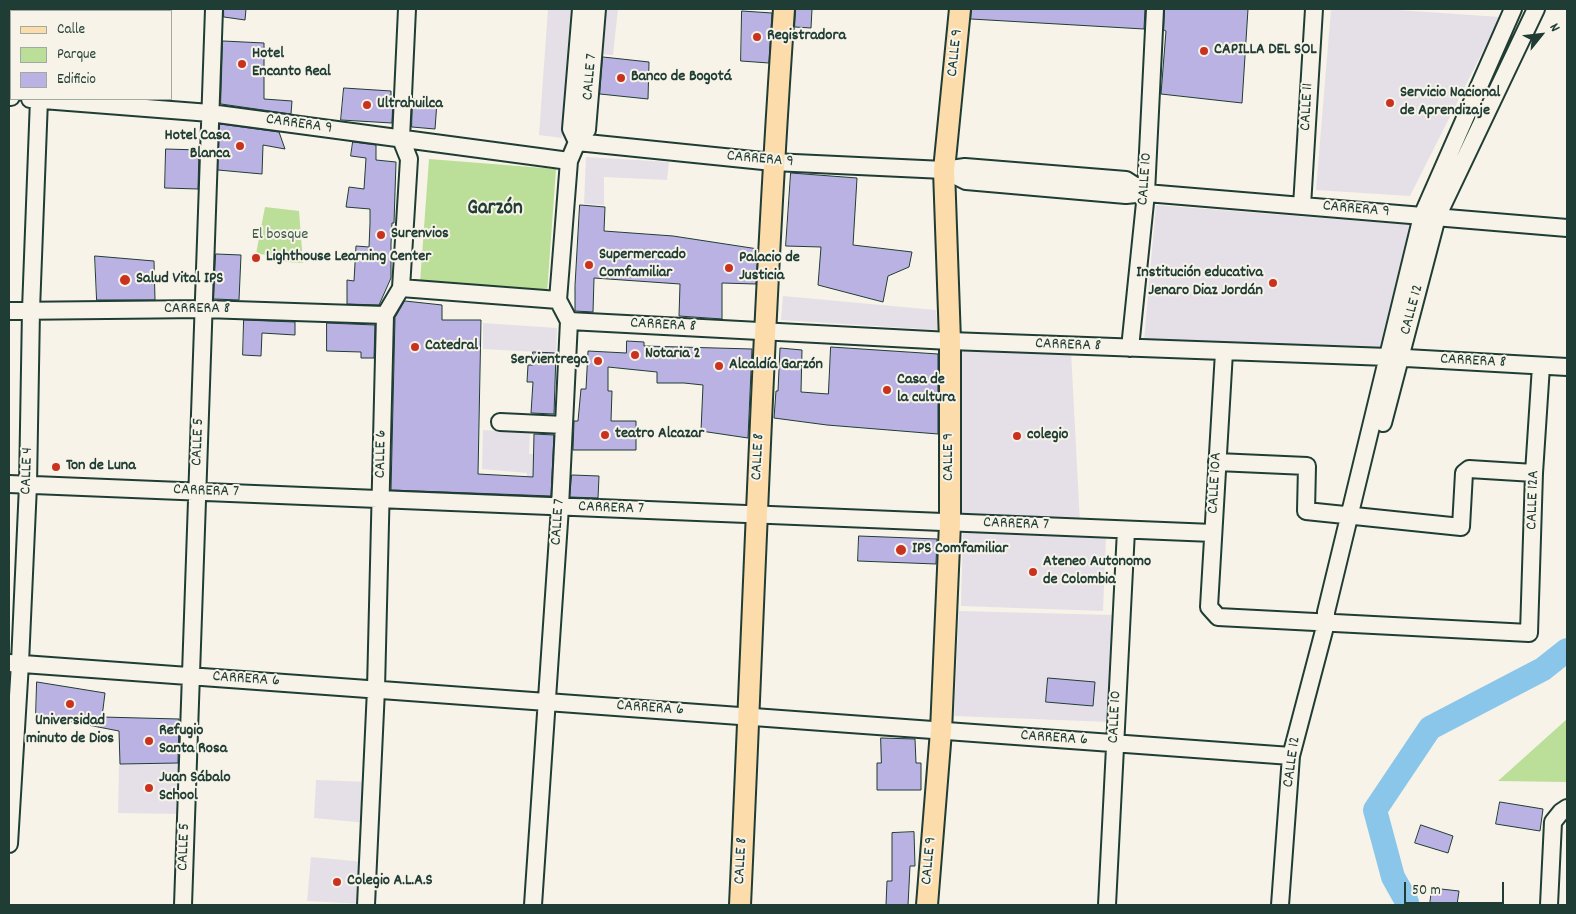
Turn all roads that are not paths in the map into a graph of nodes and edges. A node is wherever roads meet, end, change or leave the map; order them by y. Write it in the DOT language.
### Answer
graph roads {
  1 [pos="214,9"];
  2 [pos="407,9"];
  3 [pos="581,9"];
  4 [pos="597,9"];
  5 [pos="784,9"];
  6 [pos="960,9"];
  7 [pos="1155,9"];
  8 [pos="1314,9"];
  9 [pos="1513,9"];
  10 [pos="1536,9"];
  11 [pos="36,100"];
  12 [pos="48,100"];
  13 [pos="210,114"];
  14 [pos="401,139"];
  15 [pos="577,142"];
  16 [pos="569,161"];
  17 [pos="773,162"];
  18 [pos="944,170"];
  19 [pos="1146,193"];
  20 [pos="1302,206"];
  21 [pos="1430,216"];
  22 [pos="1567,228"];
  23 [pos="401,288"];
  24 [pos="558,300"];
  25 [pos="204,309"];
  26 [pos="31,310"];
  27 [pos="9,311"];
  28 [pos="385,315"];
  29 [pos="569,321"];
  30 [pos="765,331"];
  31 [pos="950,341"];
  32 [pos="1130,348"];
  33 [pos="1224,352"];
  34 [pos="1394,358"];
  35 [pos="1541,366"];
  36 [pos="1567,368"];
  37 [pos="500,422"];
  38 [pos="564,425"];
  39 [pos="1217,462"];
  40 [pos="1534,473"];
  41 [pos="9,484"];
  42 [pos="28,485"];
  43 [pos="198,492"];
  44 [pos="381,499"];
  45 [pos="560,507"];
  46 [pos="756,515"];
  47 [pos="1354,516"];
  48 [pos="950,523"];
  49 [pos="1126,530"];
  50 [pos="1213,533"];
  51 [pos="1326,623"];
  52 [pos="15,663"];
  53 [pos="190,676"];
  54 [pos="376,690"];
  55 [pos="547,702"];
  56 [pos="749,717"];
  57 [pos="941,731"];
  58 [pos="1114,743"];
  59 [pos="1291,756"];
  60 [pos="1564,810"];
  61 [pos="9,844"];
  62 [pos="183,905"];
  63 [pos="366,905"];
  64 [pos="533,905"];
  65 [pos="740,905"];
  66 [pos="927,905"];
  67 [pos="1107,905"];
  68 [pos="1280,905"];
  69 [pos="1548,905"];
  1 -- 13 [label="street, CALLE 5"];
  2 -- 14 [label="street, CALLE 6"];
  3 -- 15 [label="street, CALLE 7"];
  4 -- 15 [label="street, CALLE 7"];
  5 -- 17 [label="main road, CALLE 8"];
  6 -- 18 [label="main road, CALLE 9"];
  7 -- 19 [label="street, CALLE 10"];
  8 -- 20 [label="street, CALLE 11"];
  9 -- 21 [label="street, CALLE 12"];
  10 -- 21 [label="street, CALLE 12"];
  11 -- 26 [label="street, CALLE 4"];
  12 -- 13 [label="street, CARRERA 9"];
  13 -- 14 [label="street, CARRERA 9"];
  13 -- 25 [label="street, CALLE 5"];
  14 -- 16 [label="street, CARRERA 9"];
  14 -- 23 [label="street, CALLE 6"];
  15 -- 16 [label="street, CALLE 7"];
  15 -- 17 [label="street, CARRERA 9"];
  16 -- 24 [label="street, CALLE 7"];
  17 -- 18 [label="street, CARRERA 9"];
  17 -- 30 [label="main road, CALLE 8"];
  18 -- 19 [label="street, CARRERA 9"];
  18 -- 31 [label="main road, CALLE 9"];
  19 -- 20 [label="street, CARRERA 9"];
  19 -- 32 [label="street, CALLE 10"];
  20 -- 21 [label="street, CARRERA 9"];
  21 -- 22 [label="street, CARRERA 9"];
  21 -- 34 [label="street, CALLE 12"];
  23 -- 24 [label="street"];
  23 -- 28 [label="street, CALLE 6"];
  24 -- 29 [label="street"];
  25 -- 26 [label="street, CARRERA 8"];
  25 -- 28 [label="street, CARRERA 8"];
  25 -- 43 [label="street, CALLE 5"];
  26 -- 27 [label="street, CARRERA 8"];
  26 -- 42 [label="street, CALLE 4"];
  28 -- 44 [label="street, CALLE 6"];
  29 -- 30 [label="street, CARRERA 8"];
  29 -- 38 [label="street, CALLE 7"];
  30 -- 31 [label="street, CARRERA 8"];
  30 -- 46 [label="main road, CALLE 8"];
  31 -- 32 [label="street, CARRERA 8"];
  31 -- 48 [label="main road, CALLE 9"];
  32 -- 33 [label="street, CARRERA 8"];
  33 -- 34 [label="street, CARRERA 8"];
  33 -- 39 [label="street, CALLE 10A"];
  34 -- 35 [label="street, CARRERA 8"];
  34 -- 47 [label="street, CALLE 12"];
  35 -- 36 [label="street, CARRERA 8"];
  35 -- 40 [label="street, CALLE 12A"];
  37 -- 38 [label="street"];
  38 -- 45 [label="street, CALLE 7"];
  39 -- 47 [label="street"];
  39 -- 50 [label="street, CALLE 10A"];
  40 -- 47 [label="street"];
  40 -- 51 [label="street, CALLE 12A"];
  41 -- 42 [label="street, CARRERA 7"];
  42 -- 43 [label="street, CARRERA 7"];
  42 -- 52 [label="street, CALLE 4"];
  43 -- 44 [label="street, CARRERA 7"];
  43 -- 53 [label="street, CALLE 5"];
  44 -- 45 [label="street, CARRERA 7"];
  44 -- 54 [label="street, CALLE 6"];
  45 -- 46 [label="street, CARRERA 7"];
  45 -- 55 [label="street, CALLE 7"];
  46 -- 48 [label="street, CARRERA 7"];
  46 -- 56 [label="main road, CALLE 8"];
  47 -- 51 [label="street, CALLE 12"];
  48 -- 49 [label="street, CARRERA 7"];
  48 -- 57 [label="main road, CALLE 9"];
  49 -- 50 [label="street, CARRERA 7"];
  49 -- 58 [label="street, CALLE 10"];
  50 -- 51 [label="street, CALLE 10A"];
  51 -- 59 [label="street, CALLE 12"];
  52 -- 53 [label="street, CARRERA 6"];
  52 -- 61 [label="street, CALLE 4"];
  53 -- 54 [label="street, CARRERA 6"];
  53 -- 62 [label="street, CALLE 5"];
  54 -- 55 [label="street, CARRERA 6"];
  54 -- 63 [label="street, CALLE 6"];
  55 -- 56 [label="street, CARRERA 6"];
  55 -- 64 [label="street, CALLE 7"];
  56 -- 57 [label="street, CARRERA 6"];
  56 -- 65 [label="main road, CALLE 8"];
  57 -- 58 [label="street, CARRERA 6"];
  57 -- 66 [label="main road, CALLE 9"];
  58 -- 59 [label="street, CARRERA 6"];
  58 -- 67 [label="street, CALLE 10"];
  59 -- 68 [label="street, CALLE 12"];
  60 -- 69 [label="street"];
}
